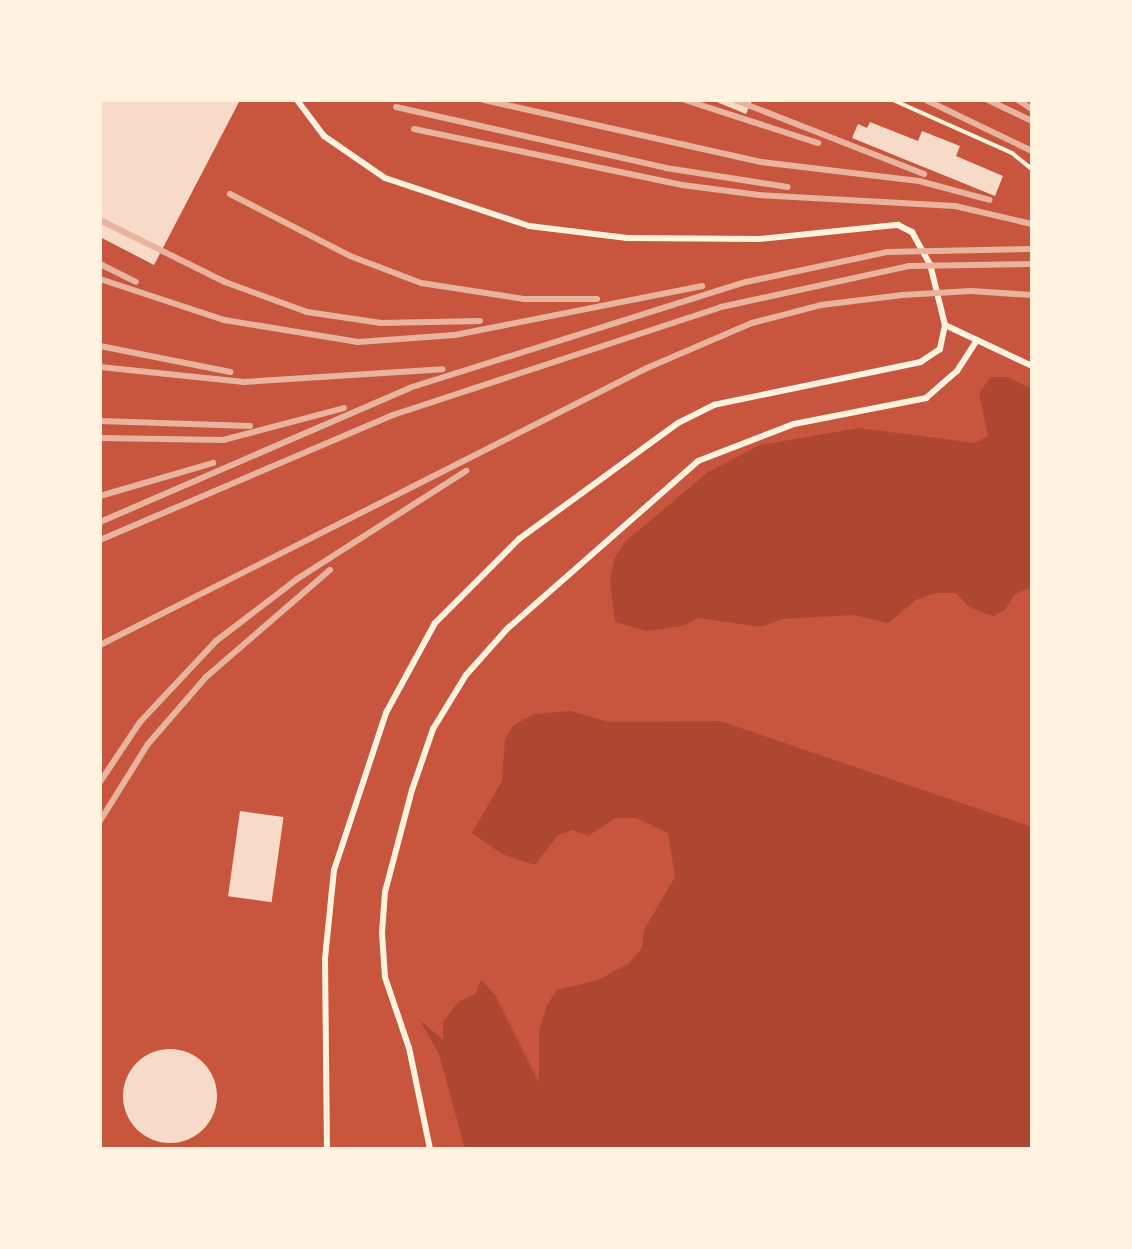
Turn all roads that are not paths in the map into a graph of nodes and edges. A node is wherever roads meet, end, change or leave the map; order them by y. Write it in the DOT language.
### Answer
graph roads {
  1 [pos="297,100"];
  2 [pos="945,325"];
  3 [pos="977,340"];
  4 [pos="1032,366"];
  5 [pos="327,1149"];
  6 [pos="430,1149"];
  1 -- 2 [label="lane"];
  2 -- 3 [label="lane"];
  2 -- 5 [label="lane"];
  3 -- 4 [label="lane"];
  3 -- 6 [label="lane"];
}
